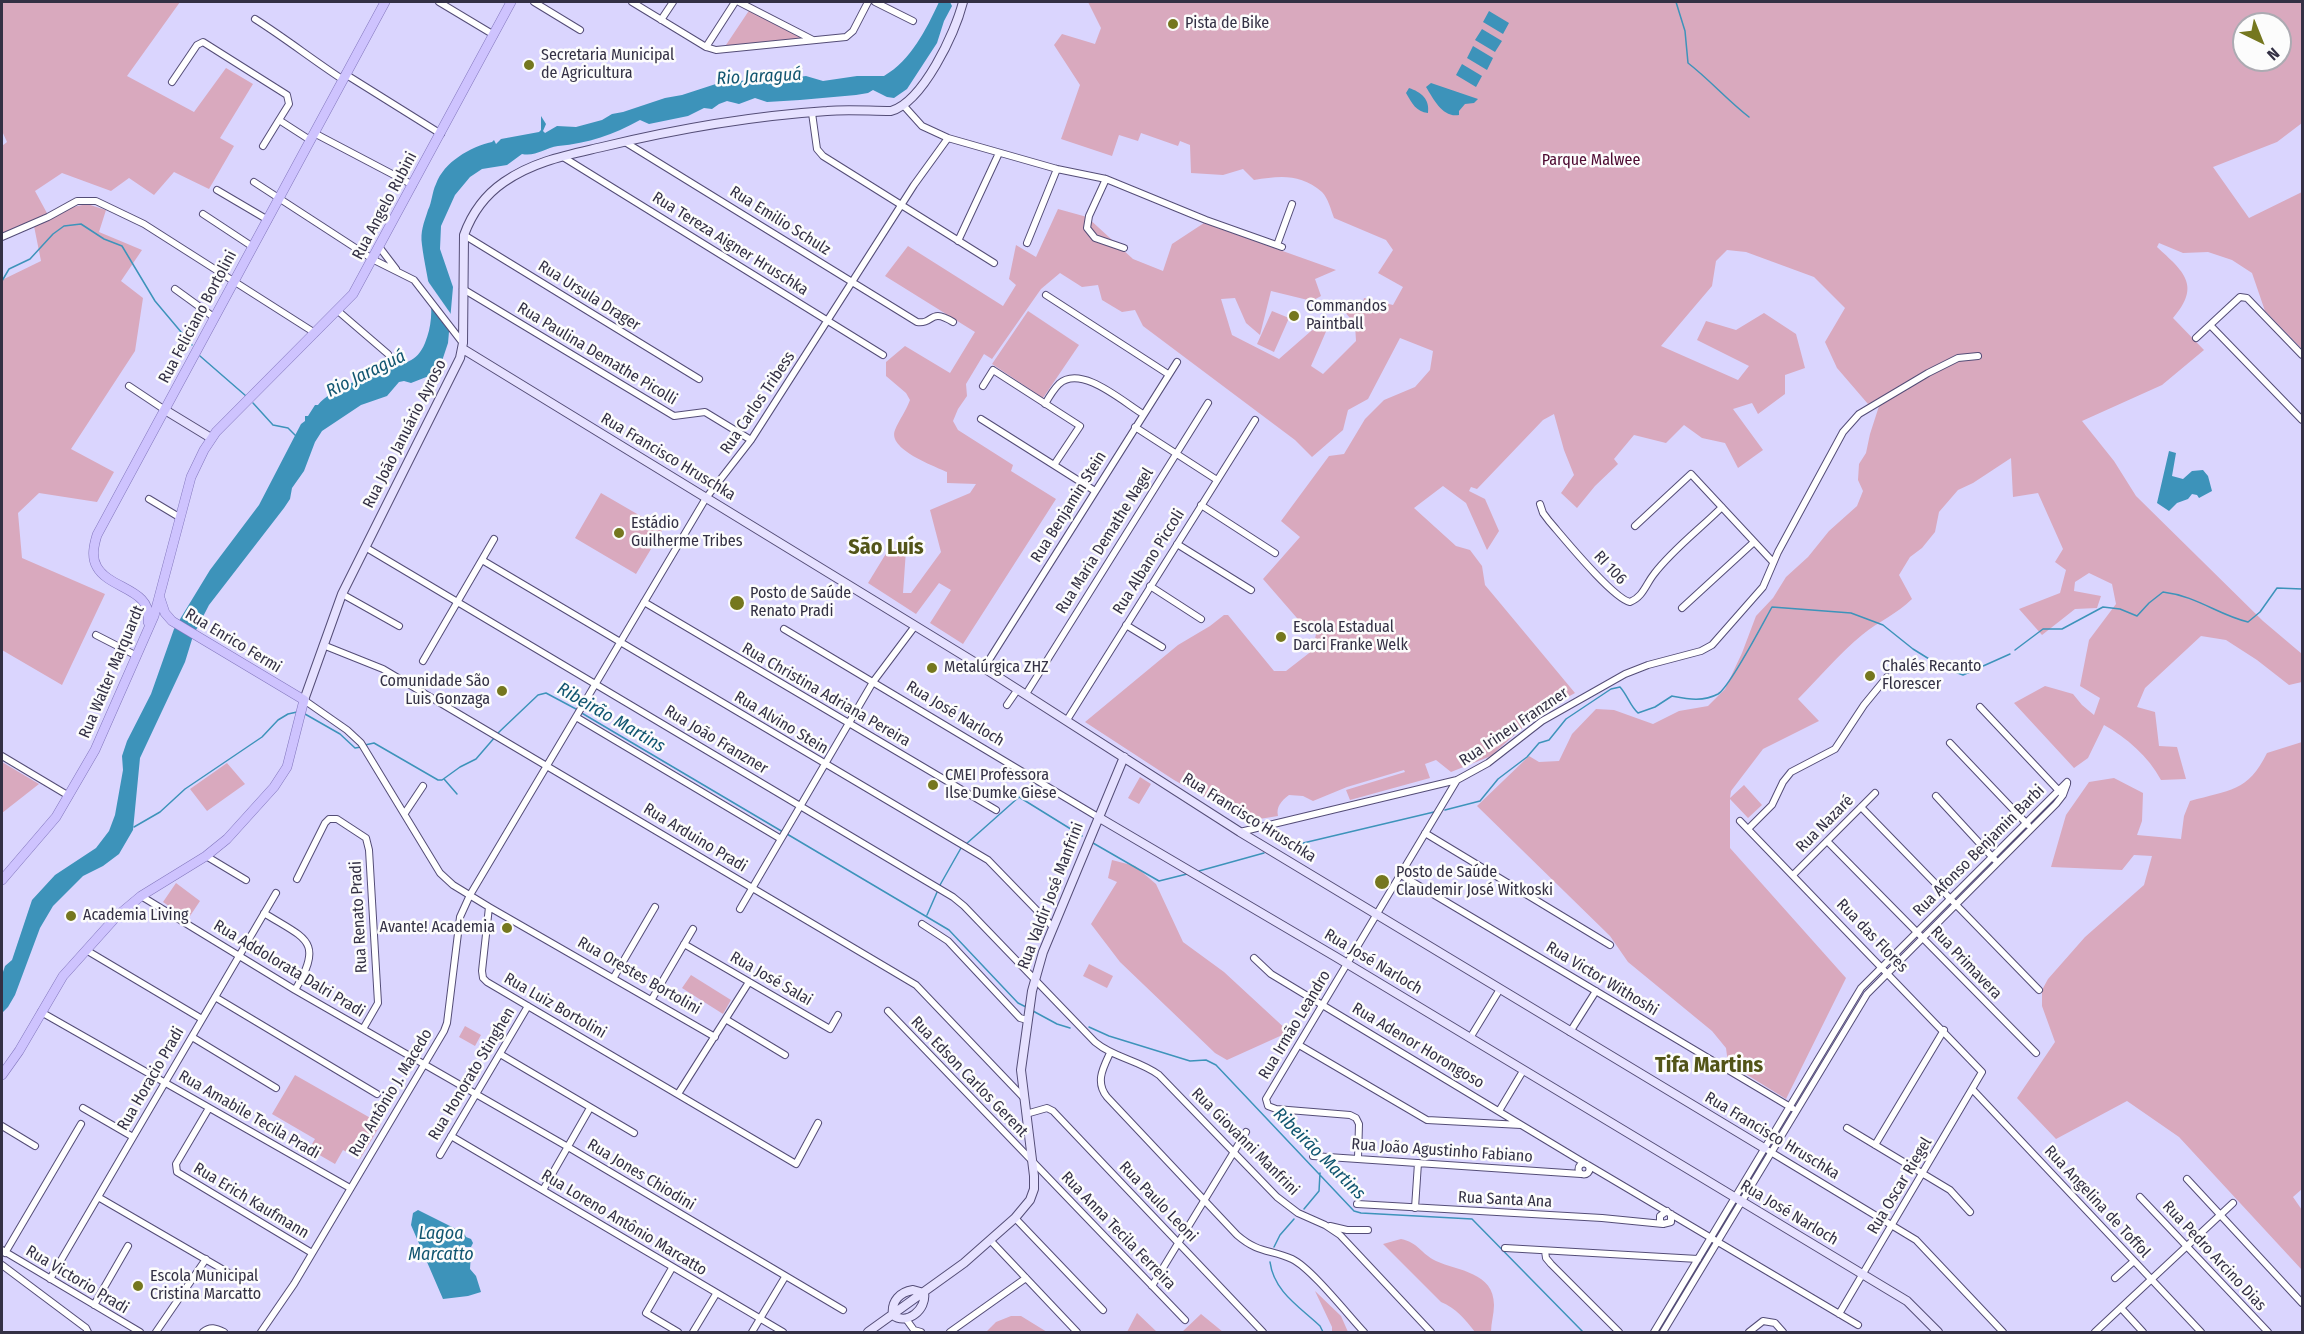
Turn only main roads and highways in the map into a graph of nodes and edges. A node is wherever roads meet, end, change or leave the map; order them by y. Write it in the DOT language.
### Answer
graph roads {
  1 [pos="385,2"];
  2 [pos="511,2"];
  3 [pos="963,2"];
  4 [pos="463,346"];
  5 [pos="249,400"];
  6 [pos="165,410"];
  7 [pos="211,438"];
  8 [pos="159,596"];
  9 [pos="144,600"];
  10 [pos="147,633"];
  11 [pos="302,709"];
  12 [pos="1124,757"];
  13 [pos="1098,817"];
  14 [pos="2,880"];
  15 [pos="2,1075"];
  16 [pos="1767,1150"];
  17 [pos="924,1293"];
  18 [pos="893,1315"];
  19 [pos="868,1332"];
  20 [pos="1938,1332"];
  1 -- 6 [label="main road, Rua Feliciano Bortolini"];
  2 -- 5 [label="main road, Rua Angelo Rubini"];
  3 -- 4 [label="main road, Rua João Januário Ayroso"];
  4 -- 11 [label="main road, Rua João Januário Ayroso"];
  4 -- 12 [label="main road, Rua Francisco Hruschka"];
  5 -- 7 [label="main road, Rua Walter Marquardt"];
  6 -- 7 [label="main road"];
  6 -- 9 [label="main road, Rua Feliciano Bortolini"];
  7 -- 8 [label="main road, Rua Walter Marquardt"];
  8 -- 9 [label="main road"];
  8 -- 10 [label="main road, Rua Walter Marquardt"];
  8 -- 11 [label="main road, Rua Enrico Fermi"];
  9 -- 10 [label="main road"];
  10 -- 14 [label="main road, Rua Walter Marquardt"];
  11 -- 15 [label="main road, Rua João Januário Ayroso"];
  12 -- 13 [label="main road, Rua Valdir José Manfrini"];
  12 -- 16 [label="main road, Rua Francisco Hruschka"];
  13 -- 17 [label="main road, Rua Valdir José Manfrini"];
  13 -- 20 [label="main road, Rua José Narloch"];
  17 -- 18 [label="main road, Rua Valdir José Manfrini"];
  17 -- 18 [label="main road"];
  18 -- 19 [label="main road, Rua Valdir José Manfrini"];
}
